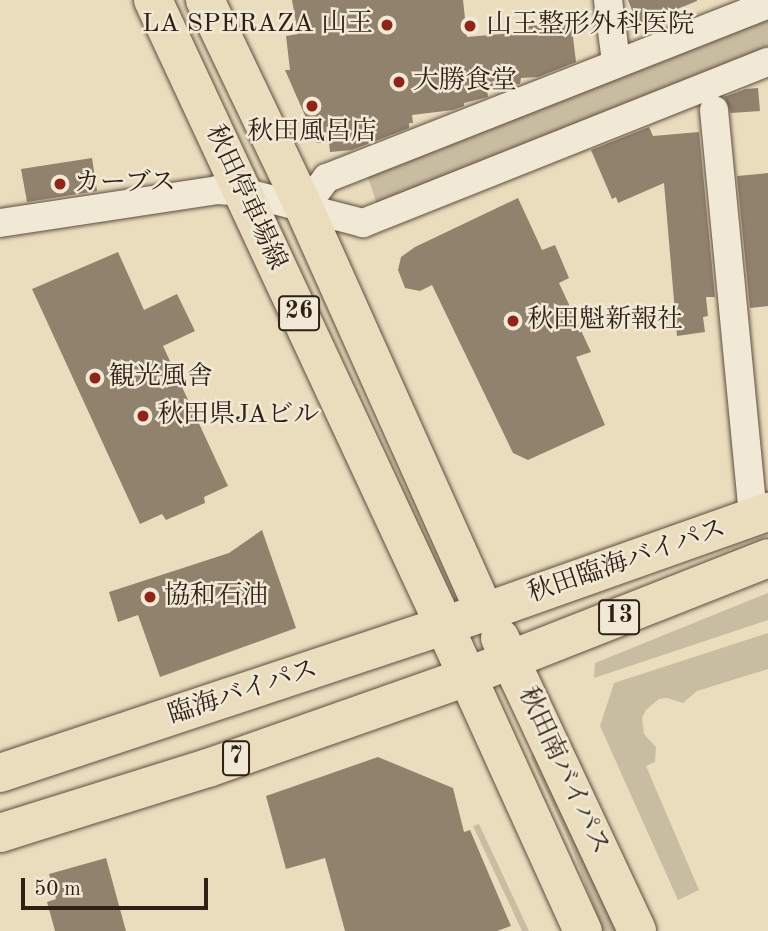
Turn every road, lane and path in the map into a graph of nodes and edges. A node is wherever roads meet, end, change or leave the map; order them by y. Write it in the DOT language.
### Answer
graph roads {
  1 [pos="153,0"];
  2 [pos="205,0"];
  3 [pos="608,0"];
  4 [pos="768,4"];
  5 [pos="616,62"];
  6 [pos="768,62"];
  7 [pos="714,110"];
  8 [pos="243,192"];
  9 [pos="304,208"];
  10 [pos="0,223"];
  11 [pos="760,515"];
  12 [pos="768,558"];
  13 [pos="485,612"];
  14 [pos="444,625"];
  15 [pos="512,660"];
  16 [pos="469,676"];
  17 [pos="0,773"];
  18 [pos="0,833"];
  19 [pos="583,931"];
  20 [pos="637,931"];
  1 -- 8 [label="main road, 秋田停車場線 / 26"];
  2 -- 9 [label="main road, 秋田停車場線 / 26"];
  3 -- 5 [label="street"];
  4 -- 5 [label="street"];
  5 -- 9 [label="street"];
  6 -- 9 [label="street"];
  7 -- 11 [label="street"];
  8 -- 9 [label="street"];
  8 -- 10 [label="street"];
  8 -- 14 [label="main road, 秋田停車場線 / 26"];
  9 -- 13 [label="main road, 秋田停車場線 / 26"];
  11 -- 13 [label="main road, 秋田臨海バイパス / 13"];
  12 -- 15 [label="main road, 秋田臨海バイパス / 13"];
  13 -- 14 [label="main road, 臨海バイパス / 13"];
  13 -- 15 [label="main road, 秋田南バイパス"];
  14 -- 16 [label="main road, 秋田南バイパス"];
  14 -- 17 [label="main road, 臨海バイパス / 7"];
  15 -- 16 [label="main road, 秋田臨海バイパス / 13"];
  15 -- 20 [label="main road, 秋田南バイパス"];
  16 -- 18 [label="main road, 7"];
  16 -- 19 [label="main road, 秋田南バイパス"];
}
